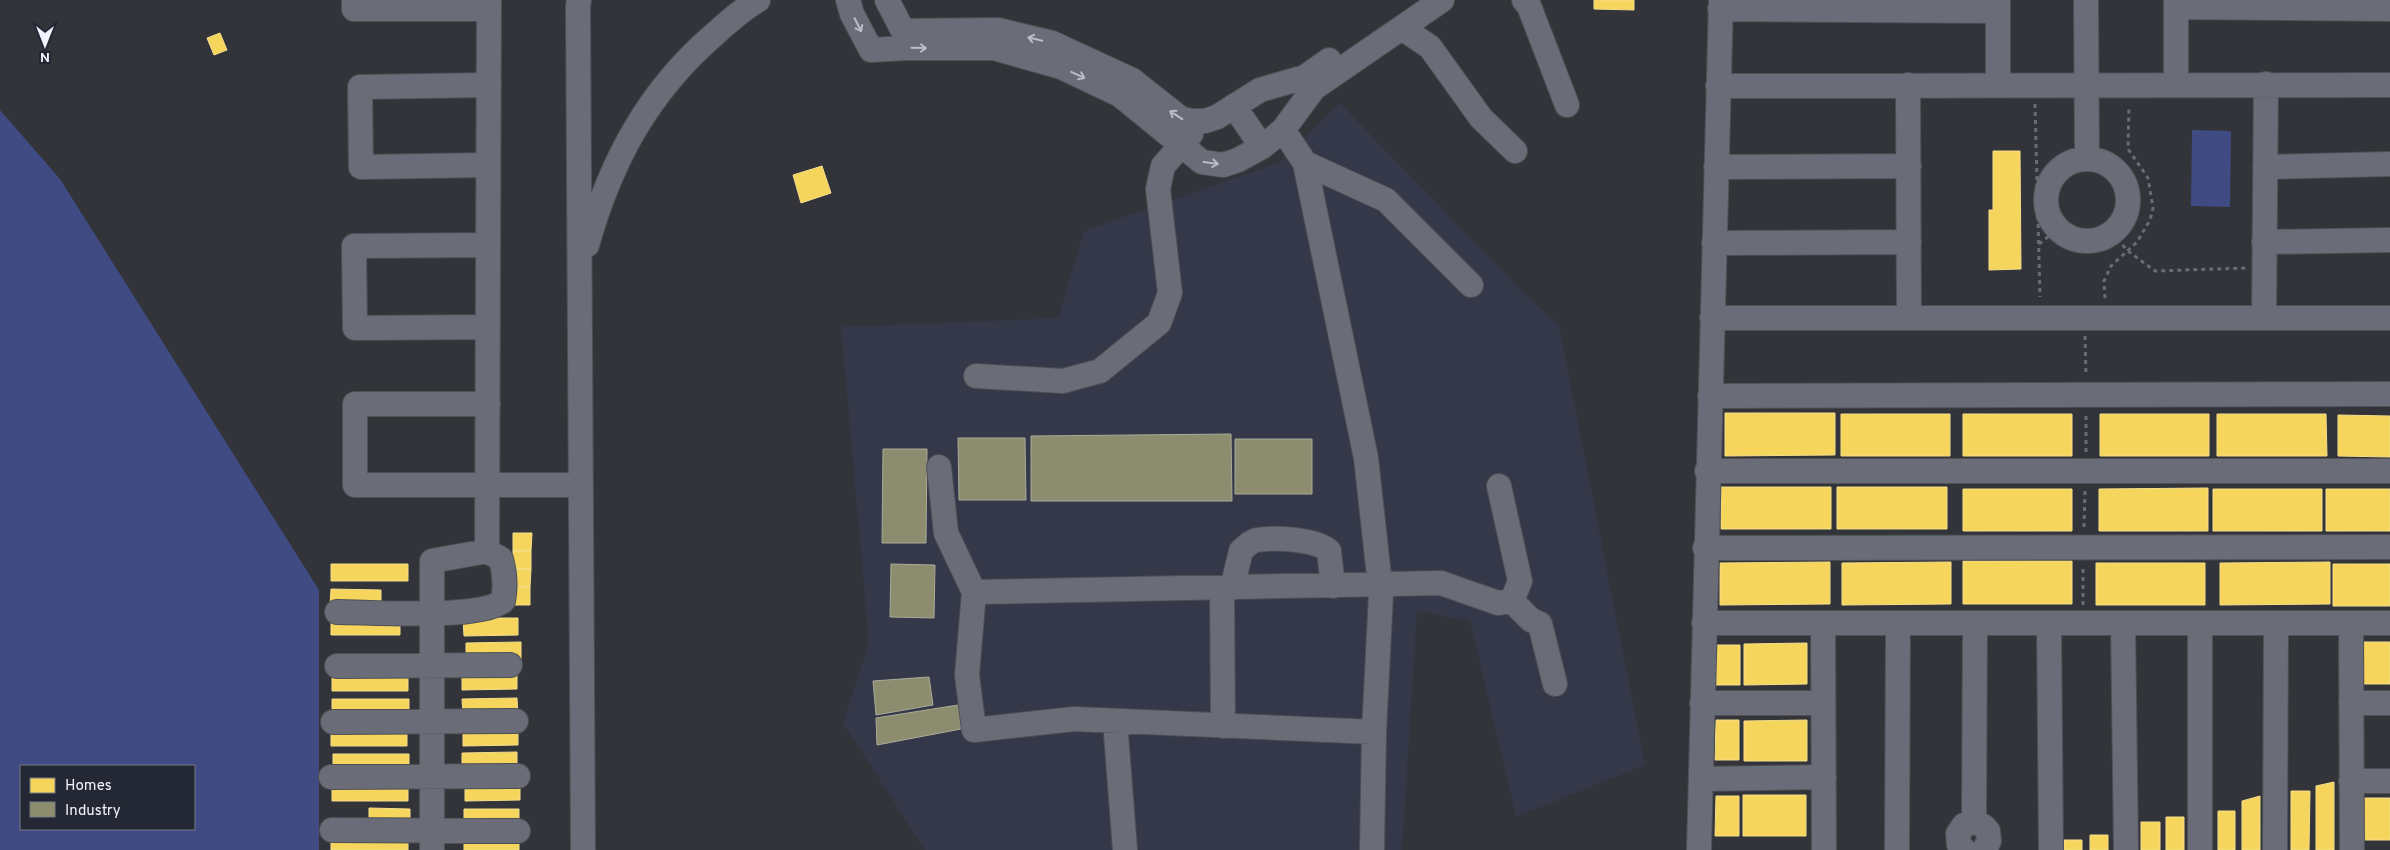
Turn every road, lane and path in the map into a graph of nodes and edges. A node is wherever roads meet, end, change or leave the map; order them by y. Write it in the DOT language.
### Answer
graph roads {
  1 [pos="354,0"];
  2 [pos="579,0"];
  3 [pos="758,0"];
  4 [pos="848,0"];
  5 [pos="886,0"];
  6 [pos="1417,0"];
  7 [pos="1442,0"];
  8 [pos="1524,0"];
  9 [pos="2086,0"];
  10 [pos="489,4"];
  11 [pos="1721,4"];
  12 [pos="2176,4"];
  13 [pos="1998,6"];
  14 [pos="2390,9"];
  15 [pos="1402,28"];
  16 [pos="2176,84"];
  17 [pos="2266,84"];
  18 [pos="489,85"];
  19 [pos="1277,85"];
  20 [pos="1908,85"];
  21 [pos="1998,85"];
  22 [pos="2035,85"];
  23 [pos="2086,85"];
  24 [pos="2129,85"];
  25 [pos="2390,85"];
  26 [pos="1718,86"];
  27 [pos="1567,105"];
  28 [pos="1234,106"];
  29 [pos="1299,109"];
  30 [pos="1205,121"];
  31 [pos="1283,130"];
  32 [pos="1180,145"];
  33 [pos="1262,147"];
  34 [pos="1515,151"];
  35 [pos="2087,158"];
  36 [pos="1305,163"];
  37 [pos="2390,164"];
  38 [pos="488,165"];
  39 [pos="1909,166"];
  40 [pos="2265,166"];
  41 [pos="1716,167"];
  42 [pos="2058,229"];
  43 [pos="2112,233"];
  44 [pos="2390,240"];
  45 [pos="1909,242"];
  46 [pos="2264,242"];
  47 [pos="1714,243"];
  48 [pos="2039,244"];
  49 [pos="488,245"];
  50 [pos="2128,251"];
  51 [pos="2264,268"];
  52 [pos="580,271"];
  53 [pos="1471,285"];
  54 [pos="1712,318"];
  55 [pos="1909,318"];
  56 [pos="2040,318"];
  57 [pos="2111,318"];
  58 [pos="2264,318"];
  59 [pos="2390,318"];
  60 [pos="488,327"];
  61 [pos="976,376"];
  62 [pos="2390,394"];
  63 [pos="1710,396"];
  64 [pos="488,404"];
  65 [pos="939,467"];
  66 [pos="1707,470"];
  67 [pos="2390,470"];
  68 [pos="487,486"];
  69 [pos="580,486"];
  70 [pos="1499,486"];
  71 [pos="2390,547"];
  72 [pos="1705,548"];
  73 [pos="487,551"];
  74 [pos="1381,585"];
  75 [pos="1333,586"];
  76 [pos="1227,588"];
  77 [pos="974,592"];
  78 [pos="1512,601"];
  79 [pos="337,612"];
  80 [pos="432,612"];
  81 [pos="1704,623"];
  82 [pos="1823,623"];
  83 [pos="1898,623"];
  84 [pos="1976,623"];
  85 [pos="2049,623"];
  86 [pos="2123,623"];
  87 [pos="2200,623"];
  88 [pos="2276,623"];
  89 [pos="2351,623"];
  90 [pos="2390,623"];
  91 [pos="510,665"];
  92 [pos="337,666"];
  93 [pos="432,667"];
  94 [pos="1555,684"];
  95 [pos="1702,703"];
  96 [pos="1823,703"];
  97 [pos="2351,703"];
  98 [pos="2390,703"];
  99 [pos="432,721"];
  100 [pos="1115,721"];
  101 [pos="333,722"];
  102 [pos="516,722"];
  103 [pos="1223,726"];
  104 [pos="1374,732"];
  105 [pos="432,776"];
  106 [pos="518,776"];
  107 [pos="331,777"];
  108 [pos="1824,778"];
  109 [pos="1701,779"];
  110 [pos="2351,781"];
  111 [pos="2390,781"];
  112 [pos="1974,822"];
  113 [pos="332,830"];
  114 [pos="518,831"];
  115 [pos="432,840"];
  116 [pos="583,850"];
  117 [pos="1125,850"];
  118 [pos="1372,850"];
  119 [pos="1699,850"];
  120 [pos="1824,850"];
  121 [pos="1897,850"];
  122 [pos="1964,850"];
  123 [pos="1984,850"];
  124 [pos="2050,850"];
  125 [pos="2126,850"];
  126 [pos="2200,850"];
  127 [pos="2275,850"];
  128 [pos="2352,850"];
  1 -- 10 [label="street"];
  2 -- 52 [label="street"];
  3 -- 52 [label="street"];
  4 -- 32 [label="street, one-way"];
  30 -- 5 [label="street, one-way"];
  6 -- 19 [label="street"];
  7 -- 15 [label="street"];
  8 -- 27 [label="street"];
  9 -- 23 [label="street"];
  10 -- 18 [label="street"];
  11 -- 13 [label="street"];
  11 -- 26 [label="street"];
  12 -- 14 [label="street"];
  12 -- 16 [label="street"];
  13 -- 21 [label="street"];
  15 -- 29 [label="street"];
  15 -- 34 [label="street"];
  16 -- 17 [label="street"];
  16 -- 24 [label="street"];
  17 -- 25 [label="street"];
  17 -- 40 [label="street"];
  18 -- 38 [label="street"];
  18 -- 38 [label="street"];
  19 -- 28 [label="street"];
  19 -- 29 [label="street"];
  20 -- 21 [label="street"];
  20 -- 26 [label="street"];
  20 -- 39 [label="street"];
  21 -- 22 [label="street"];
  22 -- 23 [label="street"];
  22 -- 48 [label="path"];
  23 -- 24 [label="street"];
  23 -- 35 [label="street"];
  24 -- 50 [label="path"];
  26 -- 41 [label="street"];
  28 -- 30 [label="street"];
  28 -- 33 [label="street"];
  29 -- 31 [label="street"];
  30 -- 32 [label="street"];
  31 -- 33 [label="street"];
  31 -- 36 [label="street"];
  32 -- 33 [label="street, one-way"];
  32 -- 61 [label="street"];
  35 -- 42 [label="street"];
  35 -- 43 [label="street"];
  36 -- 53 [label="street"];
  36 -- 74 [label="street"];
  37 -- 40 [label="street"];
  38 -- 49 [label="street"];
  39 -- 41 [label="street"];
  39 -- 45 [label="street"];
  40 -- 46 [label="street"];
  41 -- 47 [label="street"];
  42 -- 43 [label="street"];
  42 -- 48 [label="path"];
  43 -- 50 [label="path"];
  44 -- 46 [label="street"];
  45 -- 47 [label="street"];
  45 -- 55 [label="street"];
  46 -- 51 [label="street"];
  47 -- 54 [label="street"];
  48 -- 56 [label="path"];
  49 -- 60 [label="street"];
  49 -- 60 [label="street"];
  50 -- 51 [label="path"];
  50 -- 57 [label="path"];
  51 -- 58 [label="street"];
  52 -- 69 [label="street"];
  54 -- 55 [label="street"];
  54 -- 63 [label="street"];
  55 -- 56 [label="street"];
  56 -- 57 [label="street"];
  57 -- 58 [label="street"];
  58 -- 59 [label="street"];
  60 -- 64 [label="street"];
  62 -- 63 [label="street"];
  63 -- 66 [label="street"];
  64 -- 68 [label="street"];
  64 -- 68 [label="street"];
  65 -- 77 [label="street"];
  66 -- 67 [label="street"];
  66 -- 72 [label="street"];
  68 -- 69 [label="street"];
  68 -- 73 [label="street"];
  69 -- 116 [label="street"];
  70 -- 78 [label="street"];
  71 -- 72 [label="street"];
  72 -- 81 [label="street"];
  73 -- 80 [label="street"];
  73 -- 80 [label="street"];
  74 -- 75 [label="street"];
  74 -- 78 [label="street"];
  74 -- 104 [label="street"];
  75 -- 76 [label="street"];
  75 -- 76 [label="street"];
  76 -- 77 [label="street"];
  76 -- 103 [label="street"];
  77 -- 100 [label="street"];
  78 -- 94 [label="street"];
  79 -- 80 [label="street"];
  80 -- 93 [label="street"];
  81 -- 82 [label="street"];
  81 -- 95 [label="street"];
  82 -- 83 [label="street"];
  82 -- 96 [label="street"];
  83 -- 84 [label="street"];
  83 -- 121 [label="street"];
  84 -- 85 [label="street"];
  84 -- 112 [label="street"];
  85 -- 86 [label="street"];
  85 -- 124 [label="street"];
  86 -- 87 [label="street"];
  86 -- 125 [label="street"];
  87 -- 88 [label="street"];
  87 -- 126 [label="street"];
  88 -- 89 [label="street"];
  88 -- 127 [label="street"];
  89 -- 90 [label="street"];
  89 -- 97 [label="street"];
  91 -- 93 [label="street"];
  92 -- 93 [label="street"];
  93 -- 99 [label="street"];
  95 -- 96 [label="street"];
  95 -- 109 [label="street"];
  96 -- 108 [label="street"];
  97 -- 98 [label="street"];
  97 -- 110 [label="street"];
  99 -- 101 [label="street"];
  99 -- 102 [label="street"];
  99 -- 105 [label="street"];
  100 -- 103 [label="street"];
  100 -- 117 [label="street"];
  103 -- 104 [label="street"];
  104 -- 118 [label="street"];
  105 -- 106 [label="street"];
  105 -- 107 [label="street"];
  105 -- 115 [label="street"];
  108 -- 109 [label="street"];
  108 -- 120 [label="street"];
  109 -- 119 [label="street"];
  110 -- 111 [label="street"];
  110 -- 128 [label="street"];
  112 -- 122 [label="street"];
  112 -- 123 [label="street"];
  113 -- 115 [label="street"];
  114 -- 115 [label="street"];
}
